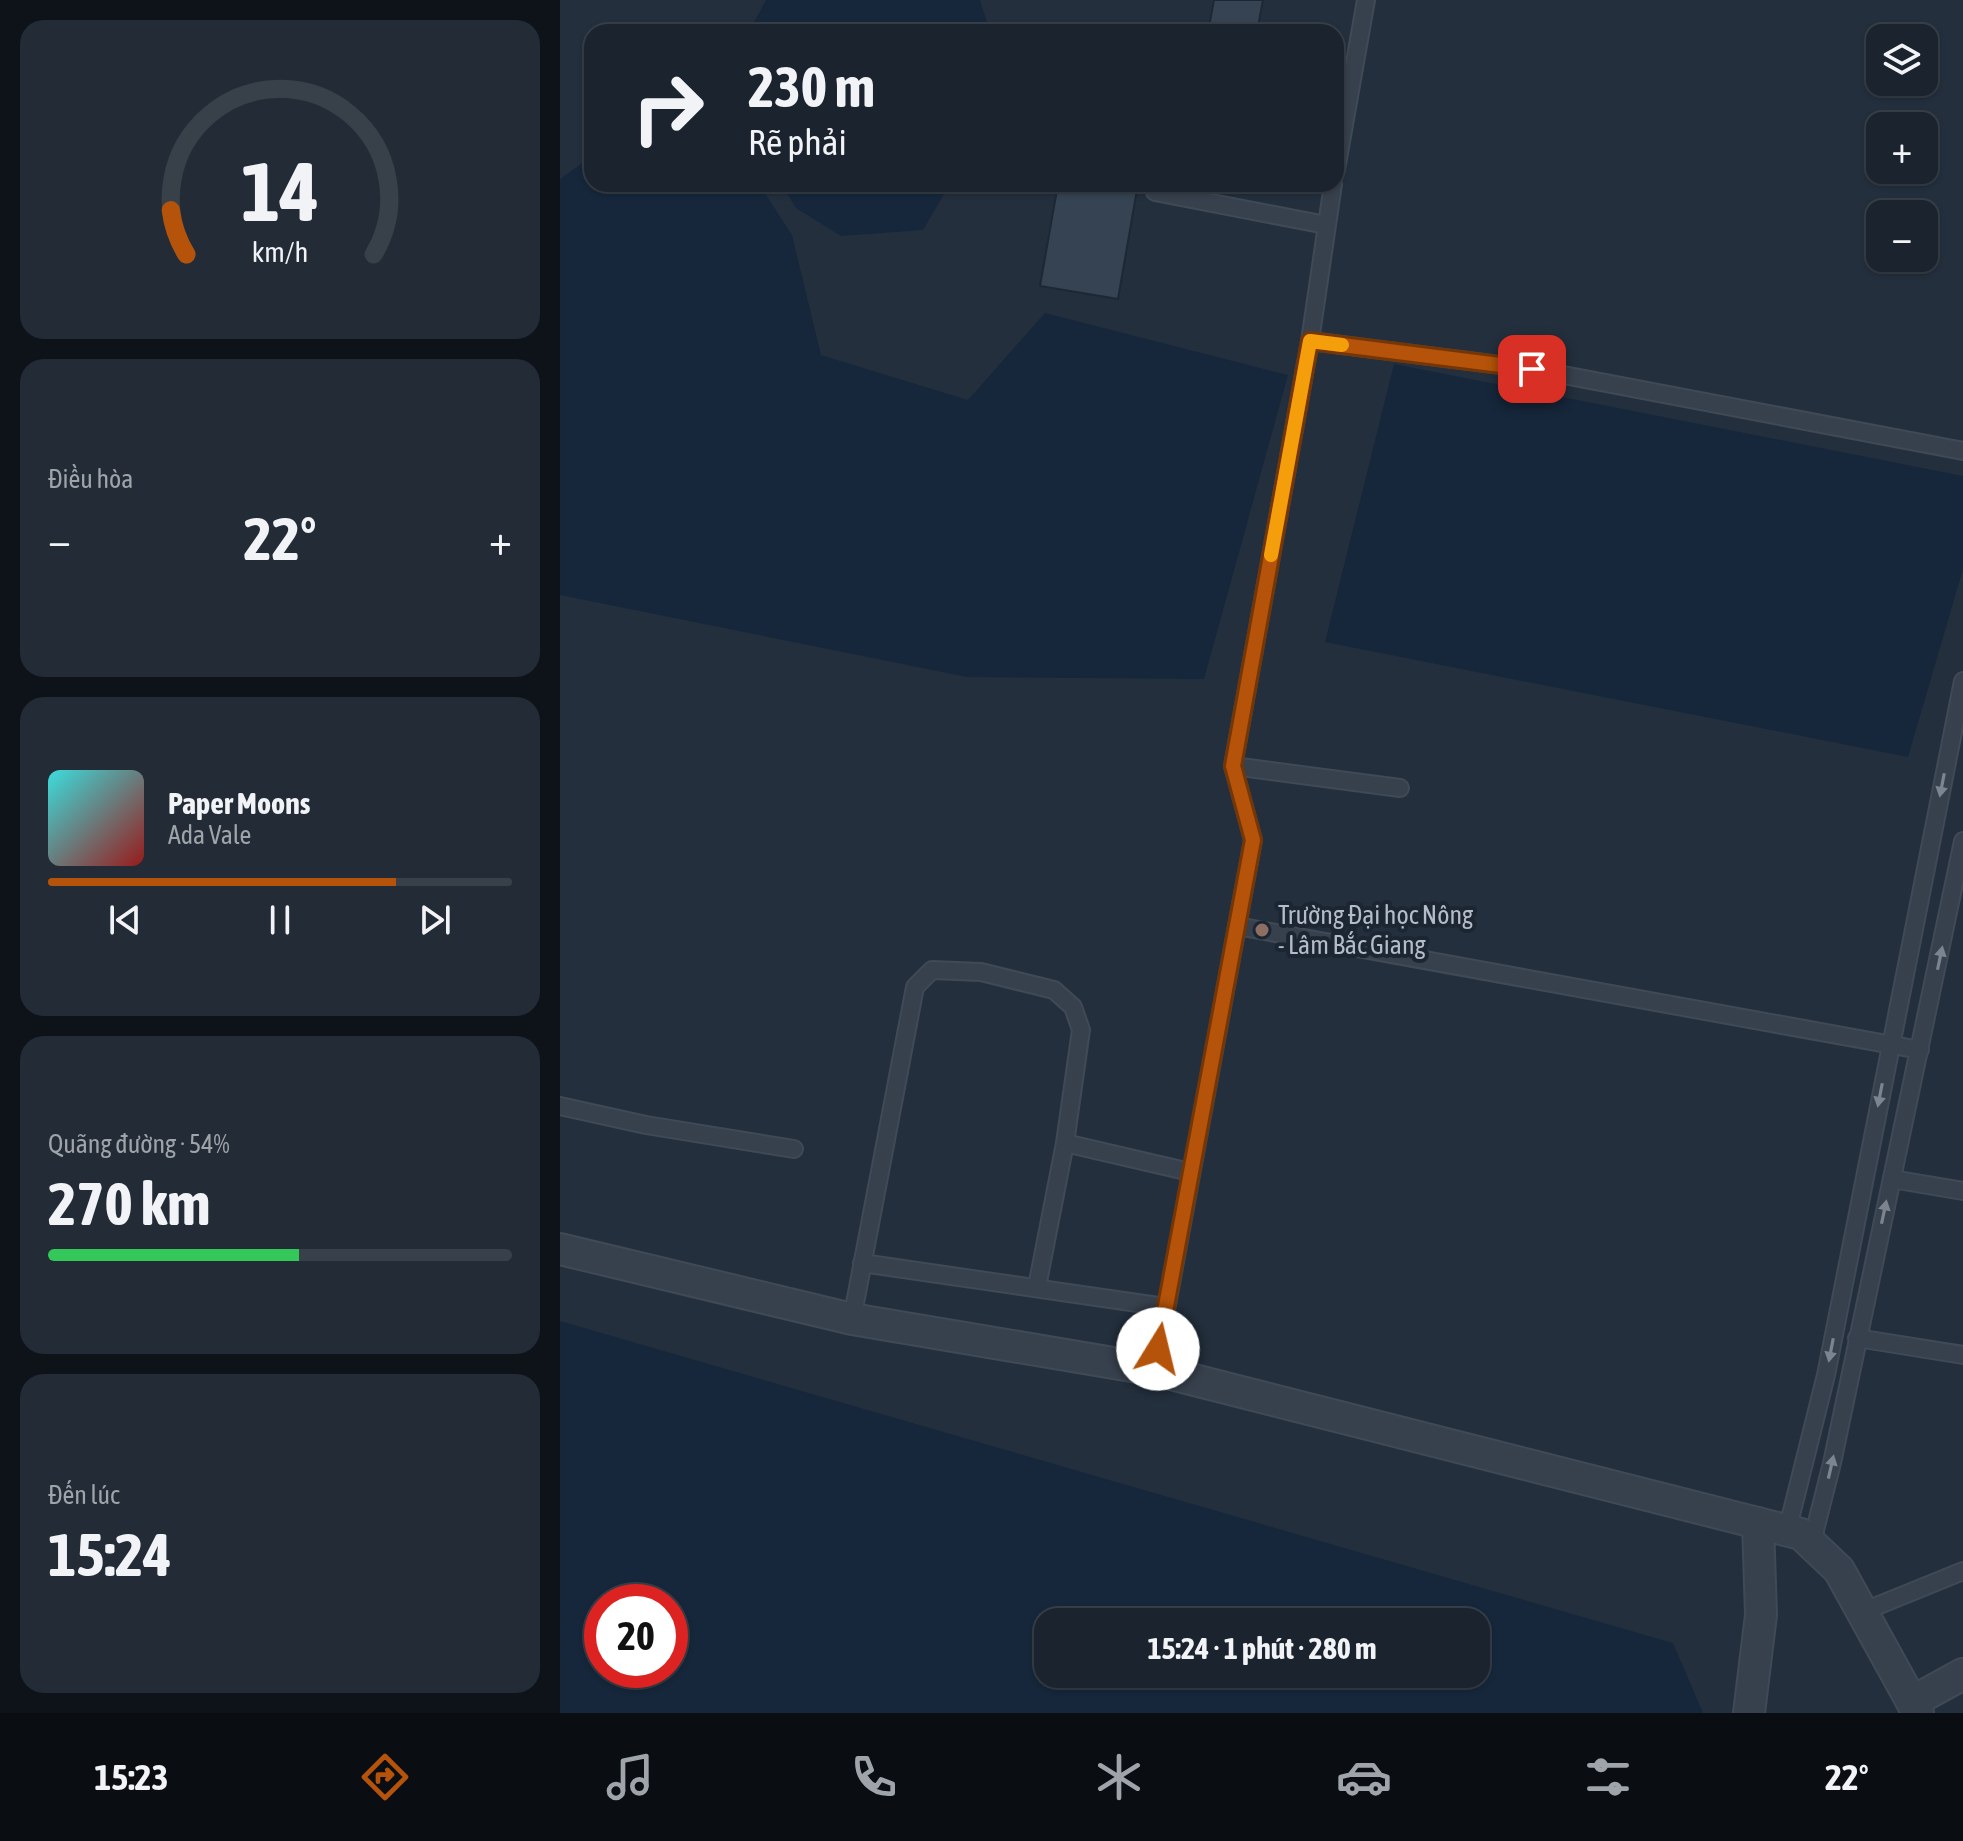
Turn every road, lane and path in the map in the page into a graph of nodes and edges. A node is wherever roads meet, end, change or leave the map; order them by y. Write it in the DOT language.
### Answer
graph roads {
  1 [pos="1366,0"];
  2 [pos="1344,125"];
  3 [pos="1155,192"];
  4 [pos="1332,192"];
  5 [pos="1326,225"];
  6 [pos="1310,341"];
  7 [pos="1963,451"];
  8 [pos="1963,681"];
  9 [pos="1233,766"];
  10 [pos="1400,788"];
  11 [pos="1963,841"];
  12 [pos="1237,926"];
  13 [pos="1890,1045"];
  14 [pos="1920,1050"];
  15 [pos="560,1106"];
  16 [pos="1065,1143"];
  17 [pos="794,1149"];
  18 [pos="1190,1172"];
  19 [pos="1892,1179"];
  20 [pos="1963,1191"];
  21 [pos="560,1249"];
  22 [pos="862,1263"];
  23 [pos="1037,1287"];
  24 [pos="1165,1307"];
  25 [pos="852,1319"];
  26 [pos="1857,1338"];
  27 [pos="1963,1355"];
  28 [pos="1155,1370"];
  29 [pos="1786,1532"];
  30 [pos="1963,1571"];
  31 [pos="1862,1612"];
  32 [pos="1963,1674"];
  33 [pos="1915,1707"];
  34 [pos="1749,1713"];
  1 -- 2 [label="lane"];
  3 -- 5 [label="lane"];
  4 -- 5 [label="lane"];
  5 -- 6 [label="lane"];
  6 -- 7 [label="lane"];
  6 -- 9 [label="lane"];
  8 -- 13 [label="lane, one-way"];
  9 -- 10 [label="lane"];
  9 -- 12 [label="lane"];
  14 -- 11 [label="lane, one-way"];
  12 -- 13 [label="lane"];
  12 -- 18 [label="lane"];
  13 -- 14 [label="lane"];
  13 -- 29 [label="lane, one-way"];
  14 -- 19 [label="lane"];
  15 -- 17 [label="lane"];
  16 -- 18 [label="lane"];
  16 -- 22 [label="lane"];
  16 -- 23 [label="lane"];
  18 -- 24 [label="lane"];
  19 -- 20 [label="lane"];
  26 -- 19 [label="lane, one-way"];
  21 -- 25 [label="street"];
  22 -- 23 [label="lane"];
  22 -- 25 [label="lane"];
  23 -- 24 [label="lane"];
  24 -- 28 [label="lane"];
  25 -- 28 [label="street"];
  26 -- 27 [label="lane"];
  29 -- 26 [label="lane, one-way"];
  28 -- 29 [label="street"];
  29 -- 31 [label="street"];
  29 -- 34 [label="street"];
  30 -- 31 [label="lane"];
  31 -- 33 [label="street"];
  32 -- 33 [label="street"];
}
